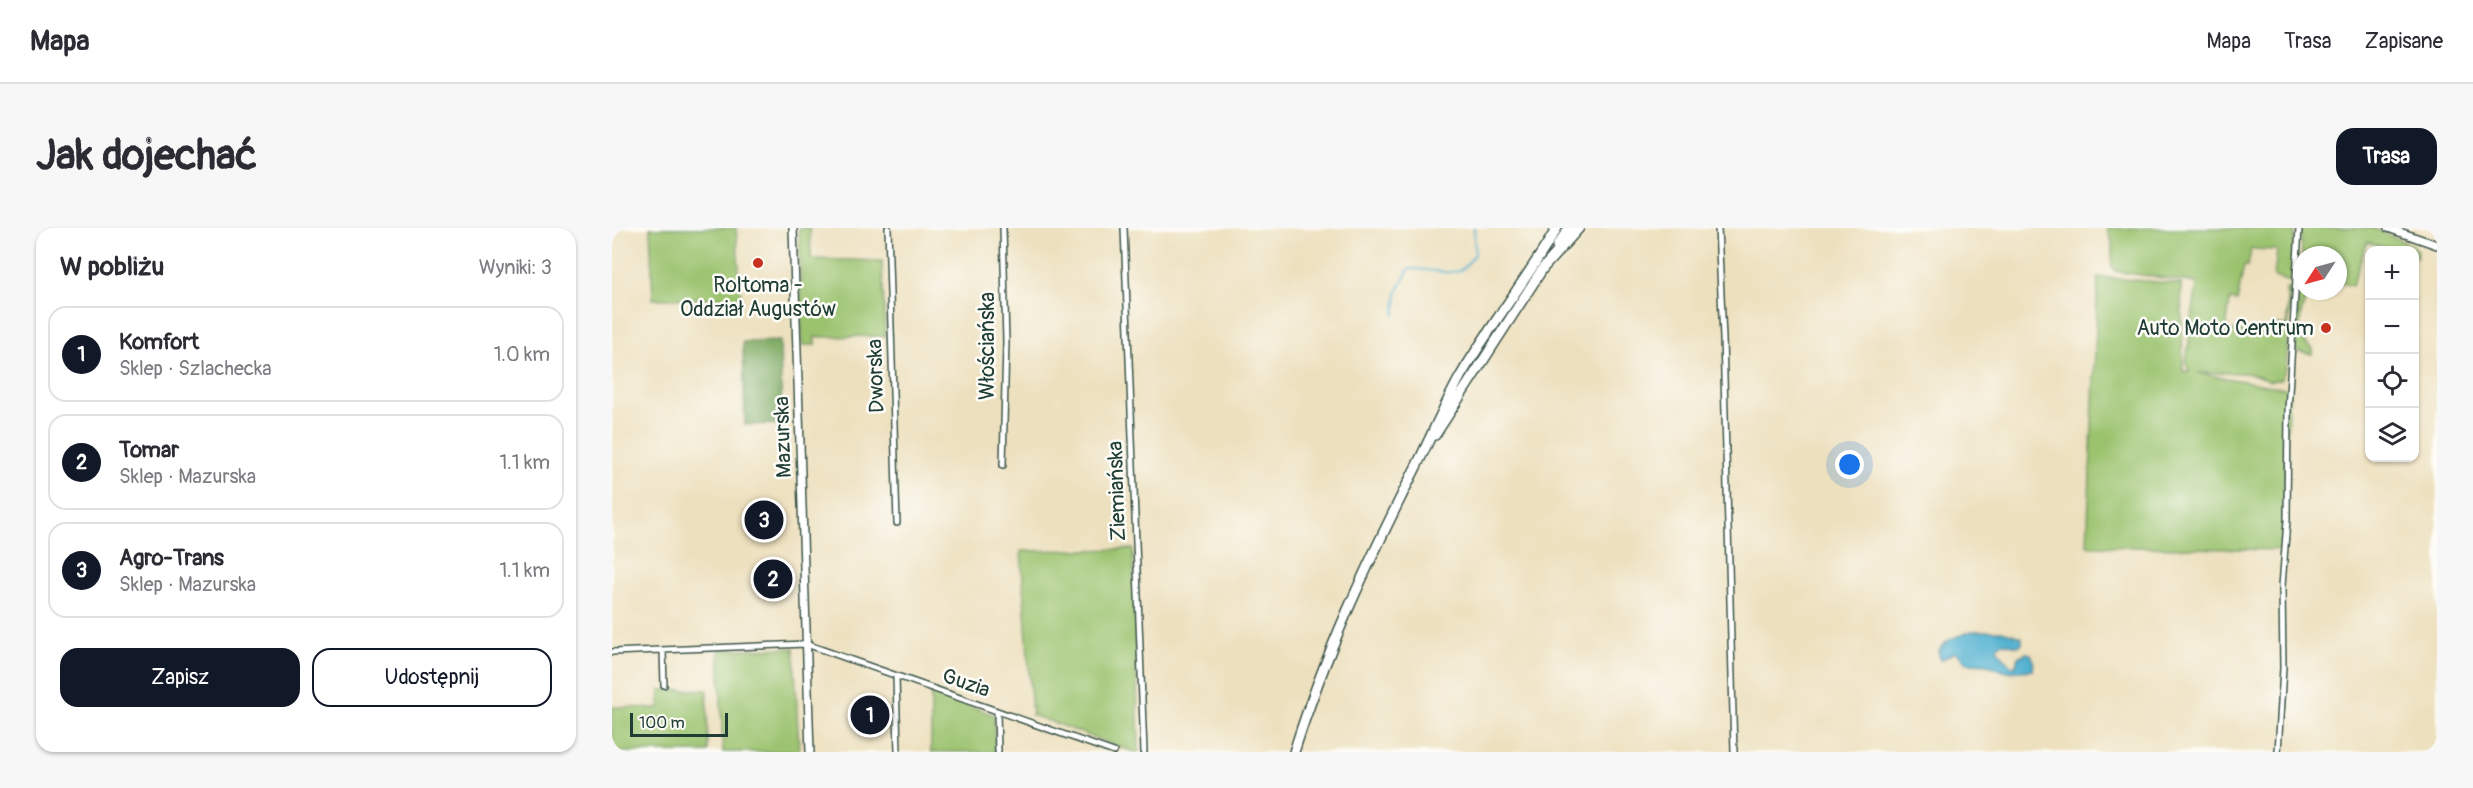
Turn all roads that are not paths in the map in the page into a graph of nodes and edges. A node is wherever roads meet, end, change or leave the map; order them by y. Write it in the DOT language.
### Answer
graph roads {
  1 [pos="794,228"];
  2 [pos="888,228"];
  3 [pos="1003,228"];
  4 [pos="1124,228"];
  5 [pos="1557,228"];
  6 [pos="1562,228"];
  7 [pos="1569,228"];
  8 [pos="1579,228"];
  9 [pos="1718,228"];
  10 [pos="2299,228"];
  11 [pos="2388,228"];
  12 [pos="2437,245"];
  13 [pos="1542,254"];
  14 [pos="1543,268"];
  15 [pos="1003,465"];
  16 [pos="1417,465"];
  17 [pos="897,523"];
  18 [pos="806,644"];
  19 [pos="663,650"];
  20 [pos="612,652"];
  21 [pos="896,676"];
  22 [pos="663,685"];
  23 [pos="997,711"];
  24 [pos="810,752"];
  25 [pos="898,752"];
  26 [pos="998,752"];
  27 [pos="1114,752"];
  28 [pos="1144,752"];
  29 [pos="1294,752"];
  30 [pos="1734,752"];
  31 [pos="2278,752"];
  1 -- 18 [label="main road, Mazurska"];
  2 -- 17 [label="street, Dworska"];
  3 -- 15 [label="street, Włościańska"];
  4 -- 28 [label="street, Ziemiańska"];
  5 -- 13 [label="highway"];
  6 -- 13 [label="highway"];
  7 -- 14 [label="highway"];
  8 -- 14 [label="highway"];
  9 -- 30 [label="street"];
  10 -- 31 [label="street"];
  11 -- 12 [label="main road"];
  13 -- 16 [label="highway"];
  14 -- 16 [label="highway"];
  16 -- 29 [label="highway"];
  18 -- 19 [label="street"];
  18 -- 21 [label="street, Guzia"];
  18 -- 24 [label="main road, Mazurska"];
  19 -- 20 [label="street"];
  19 -- 22 [label="street"];
  21 -- 23 [label="street, Guzia"];
  21 -- 25 [label="street"];
  23 -- 26 [label="street"];
  23 -- 27 [label="street, Guzia"];
}
